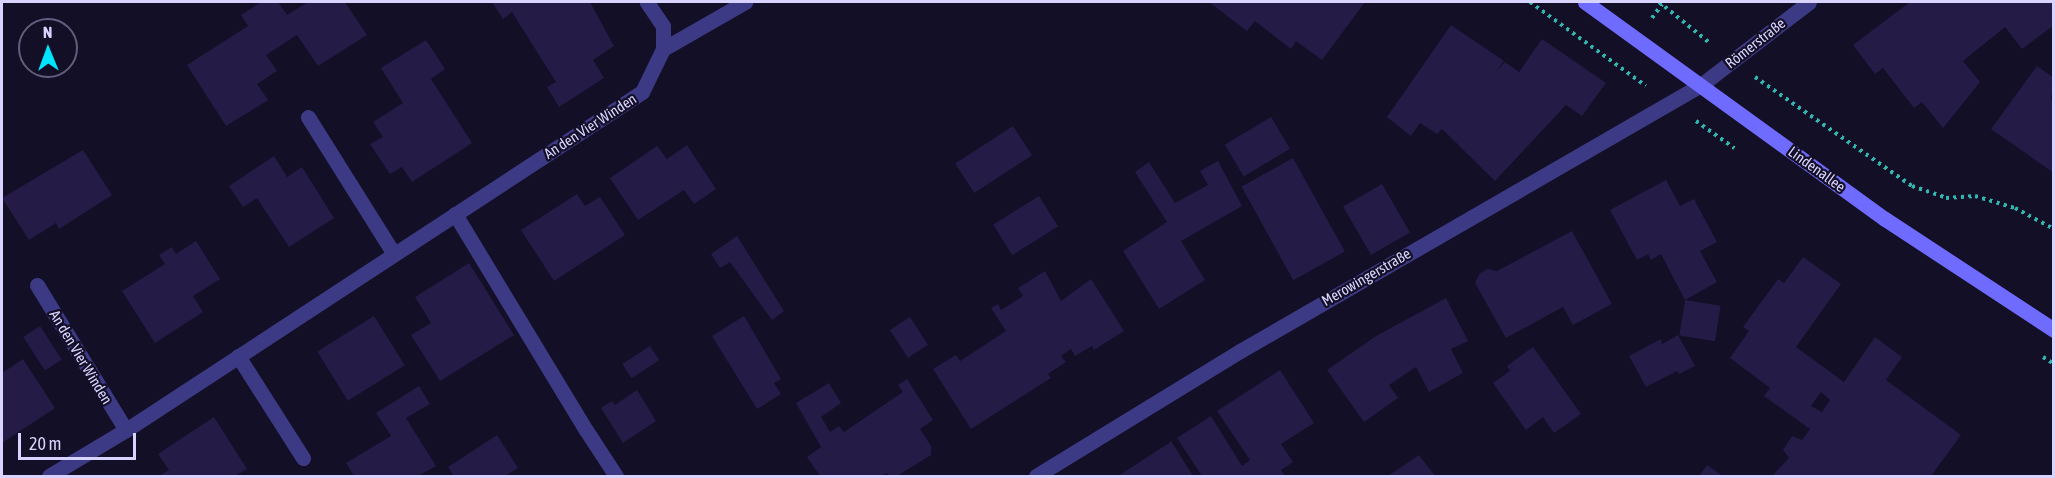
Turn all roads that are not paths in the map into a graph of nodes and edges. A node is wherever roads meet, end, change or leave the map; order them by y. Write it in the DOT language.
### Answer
graph roads {
  1 [pos="647,2"];
  2 [pos="745,2"];
  3 [pos="1584,2"];
  4 [pos="1809,2"];
  5 [pos="663,49"];
  6 [pos="1701,85"];
  7 [pos="308,117"];
  8 [pos="455,214"];
  9 [pos="394,254"];
  10 [pos="37,285"];
  11 [pos="2054,330"];
  12 [pos="238,356"];
  13 [pos="126,430"];
  14 [pos="303,458"];
  15 [pos="49,477"];
  16 [pos="616,477"];
  17 [pos="1036,477"];
  1 -- 5 [label="street"];
  2 -- 5 [label="street"];
  3 -- 6 [label="main road, Lindenallee"];
  4 -- 6 [label="street, Römerstraße"];
  5 -- 8 [label="street, An den Vier Winden"];
  6 -- 11 [label="main road, Lindenallee"];
  6 -- 17 [label="street, Merowingerstraße"];
  7 -- 9 [label="street"];
  8 -- 9 [label="street, An den Vier Winden"];
  8 -- 16 [label="street"];
  9 -- 12 [label="street, An den Vier Winden"];
  10 -- 13 [label="street, An den Vier Winden"];
  12 -- 13 [label="street, An den Vier Winden"];
  12 -- 14 [label="street"];
  13 -- 15 [label="street, An den Vier Winden"];
}
